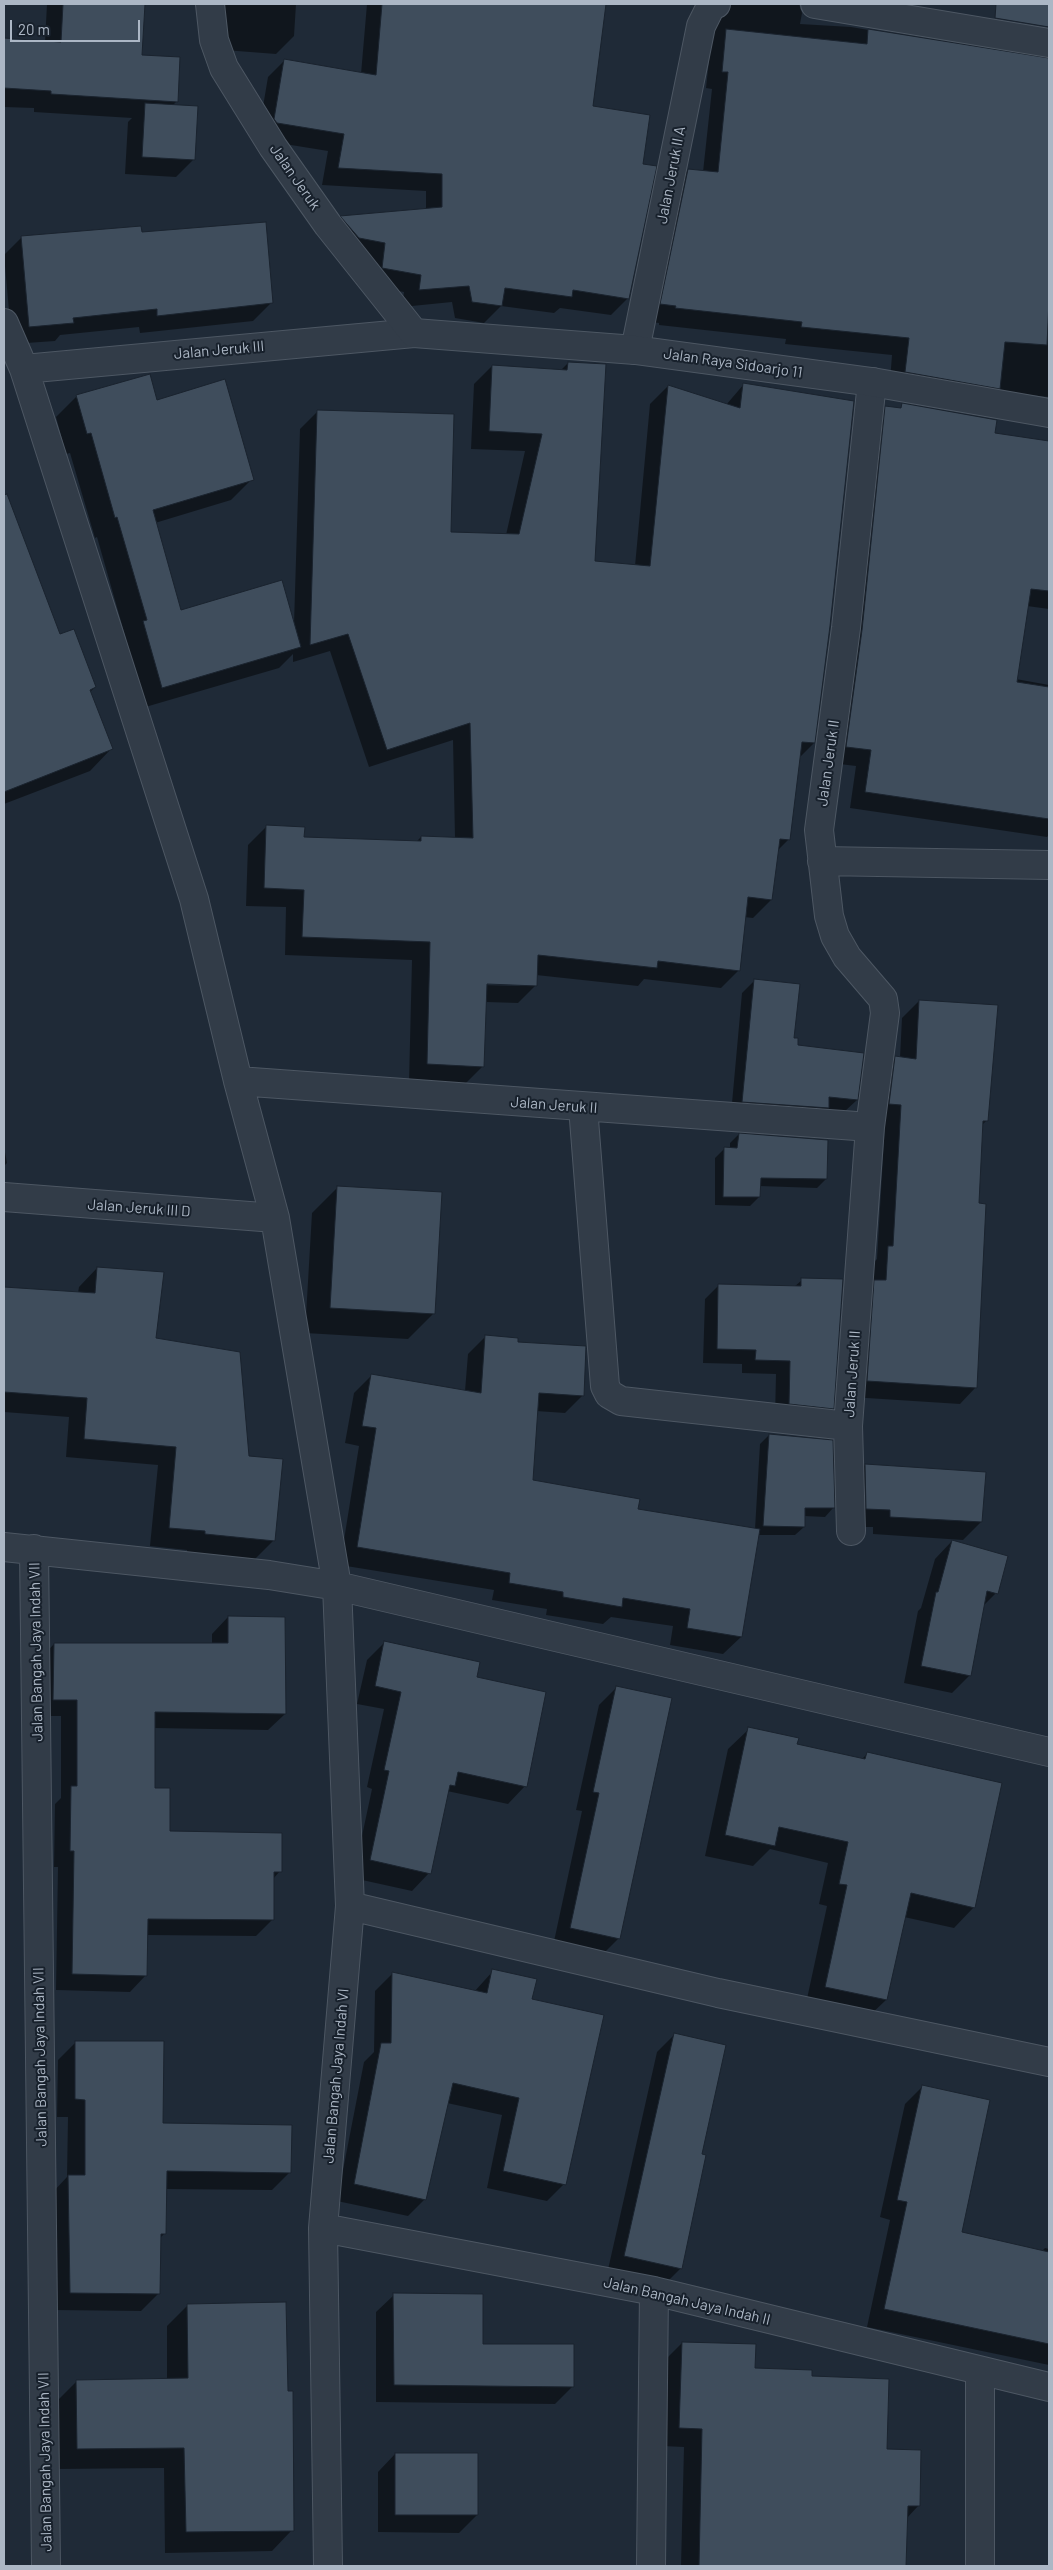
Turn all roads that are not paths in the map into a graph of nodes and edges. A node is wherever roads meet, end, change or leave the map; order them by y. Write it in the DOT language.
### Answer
graph roads {
  1 [pos="210,4"];
  2 [pos="716,4"];
  3 [pos="815,4"];
  4 [pos="1049,43"];
  5 [pos="4,323"];
  6 [pos="414,333"];
  7 [pos="636,350"];
  8 [pos="24,369"];
  9 [pos="872,382"];
  10 [pos="1049,413"];
  11 [pos="822,861"];
  12 [pos="1049,866"];
  13 [pos="238,1081"];
  14 [pos="583,1107"];
  15 [pos="870,1127"];
  16 [pos="4,1198"];
  17 [pos="275,1218"];
  18 [pos="848,1426"];
  19 [pos="851,1531"];
  20 [pos="4,1547"];
  21 [pos="34,1549"];
  22 [pos="337,1586"];
  23 [pos="1049,1752"];
  24 [pos="350,1906"];
  25 [pos="1049,2062"];
  26 [pos="323,2228"];
  27 [pos="654,2291"];
  28 [pos="980,2371"];
  29 [pos="1049,2387"];
  30 [pos="46,2566"];
  31 [pos="328,2566"];
  32 [pos="651,2566"];
  33 [pos="980,2566"];
  1 -- 6 [label="street, Jalan Jeruk"];
  2 -- 7 [label="street, Jalan Jeruk II A"];
  3 -- 4 [label="street"];
  5 -- 8 [label="street, Jalan Bangah Jaya Indah VI"];
  6 -- 7 [label="street, Jalan Raya Sidoarjo 11"];
  6 -- 8 [label="street, Jalan Jeruk III"];
  7 -- 9 [label="street, Jalan Raya Sidoarjo 11"];
  8 -- 13 [label="street, Jalan Bangah Jaya Indah VI"];
  9 -- 10 [label="street, Jalan Raya Sidoarjo 11"];
  9 -- 11 [label="street, Jalan Jeruk II"];
  11 -- 12 [label="street"];
  11 -- 15 [label="street, Jalan Jeruk II"];
  13 -- 14 [label="street, Jalan Jeruk II"];
  13 -- 17 [label="street, Jalan Bangah Jaya Indah VI"];
  14 -- 15 [label="street, Jalan Jeruk II"];
  14 -- 18 [label="street"];
  15 -- 18 [label="street, Jalan Jeruk II"];
  16 -- 17 [label="street, Jalan Jeruk III D"];
  17 -- 22 [label="street, Jalan Bangah Jaya Indah VI"];
  18 -- 19 [label="street, Jalan Jeruk II"];
  20 -- 21 [label="street"];
  21 -- 22 [label="street"];
  21 -- 30 [label="street, Jalan Bangah Jaya Indah VII"];
  22 -- 23 [label="street"];
  22 -- 24 [label="street, Jalan Bangah Jaya Indah VI"];
  24 -- 25 [label="street"];
  24 -- 26 [label="street, Jalan Bangah Jaya Indah VI"];
  26 -- 27 [label="street, Jalan Bangah Jaya Indah II"];
  26 -- 31 [label="street, Jalan Bangah Jaya Indah VI"];
  27 -- 28 [label="street, Jalan Bangah Jaya Indah II"];
  27 -- 32 [label="street"];
  28 -- 29 [label="street, Jalan Bangah Jaya Indah II"];
  28 -- 33 [label="street"];
}
